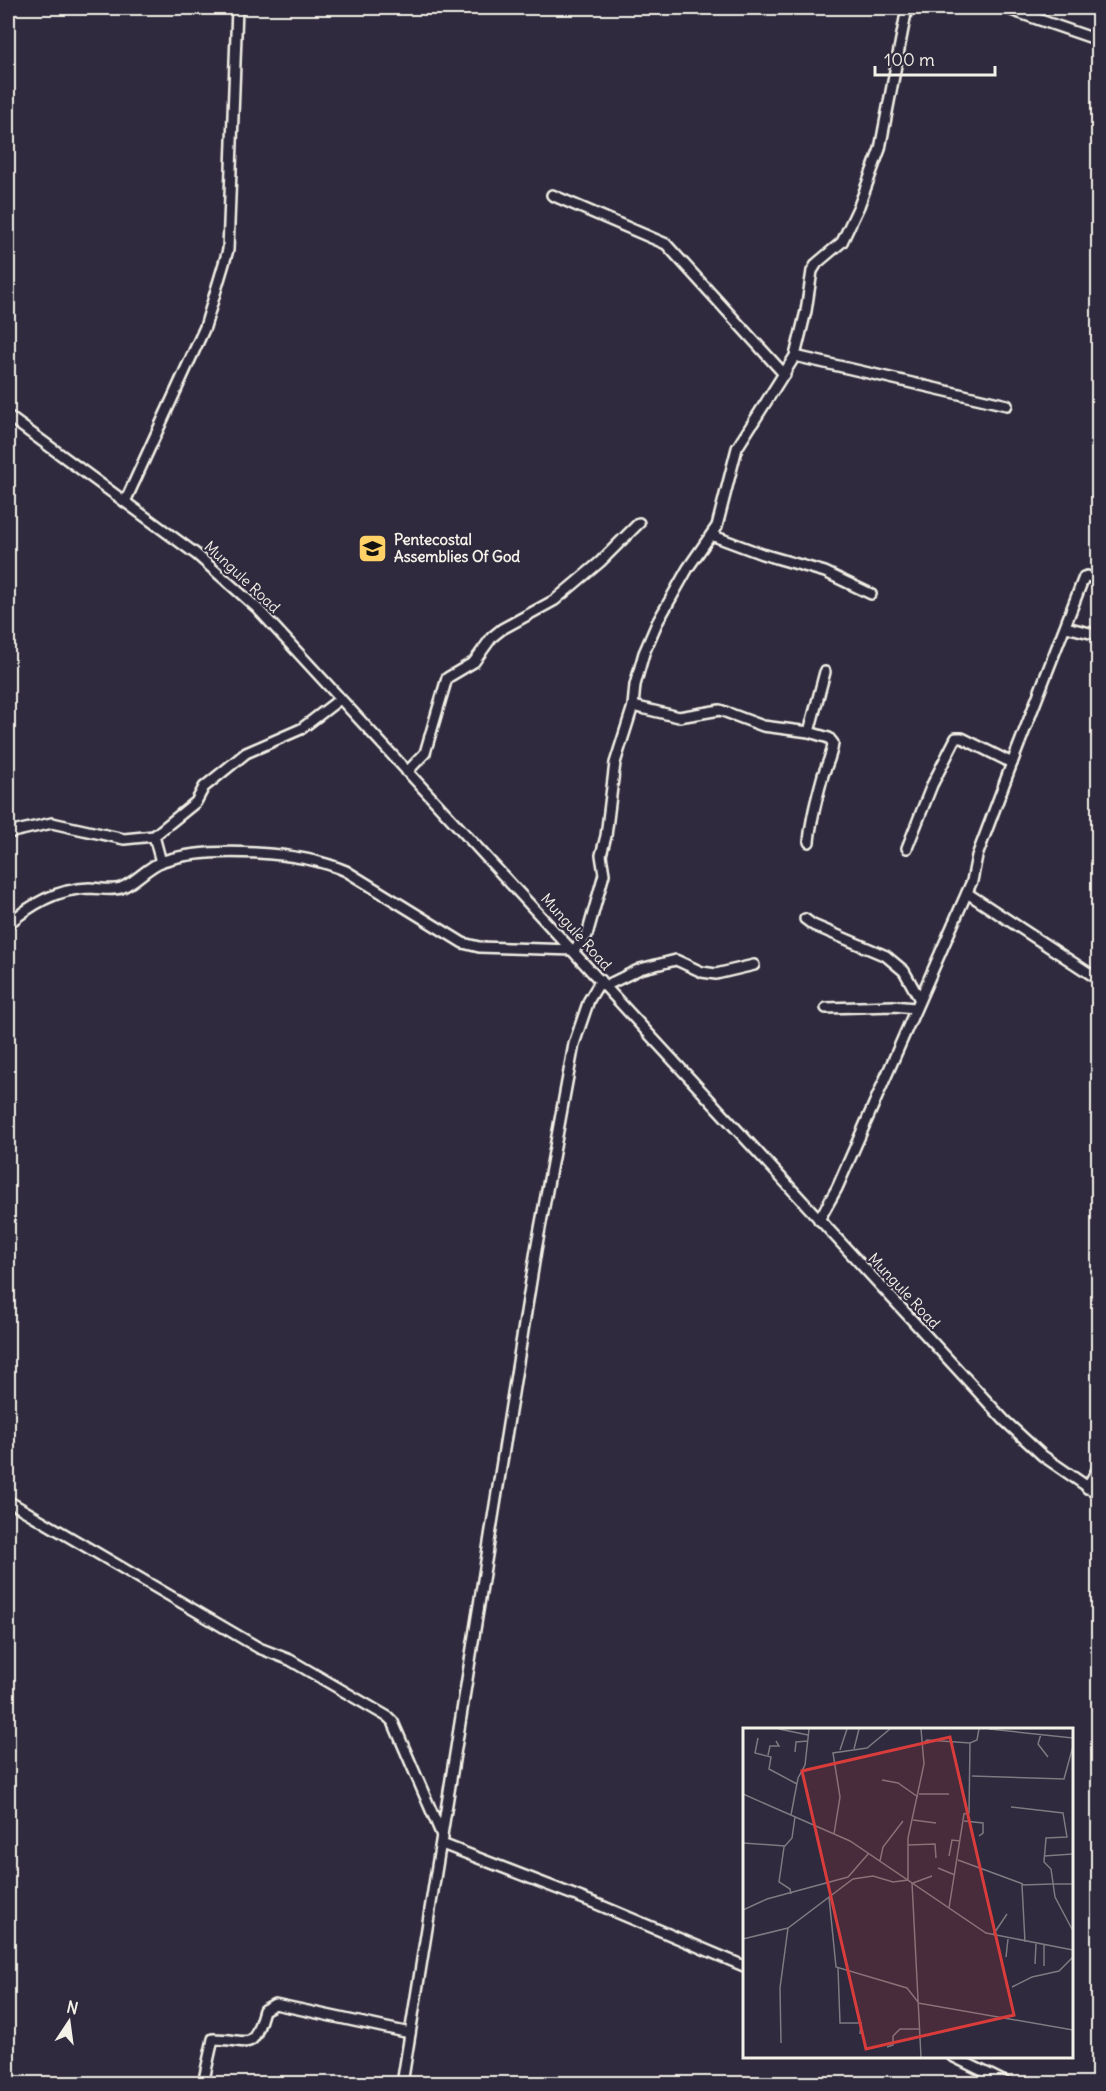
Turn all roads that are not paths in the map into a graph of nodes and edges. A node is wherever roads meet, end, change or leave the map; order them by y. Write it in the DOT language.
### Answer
graph roads {
  1 [pos="10,8"];
  2 [pos="237,8"];
  3 [pos="907,8"];
  4 [pos="1005,8"];
  5 [pos="8,14"];
  6 [pos="1098,40"];
  7 [pos="552,195"];
  8 [pos="795,356"];
  9 [pos="785,375"];
  10 [pos="1007,405"];
  11 [pos="8,416"];
  12 [pos="125,502"];
  13 [pos="639,523"];
  14 [pos="711,535"];
  15 [pos="1098,579"];
  16 [pos="870,594"];
  17 [pos="1066,627"];
  18 [pos="1098,635"];
  19 [pos="825,672"];
  20 [pos="340,699"];
  21 [pos="633,706"];
  22 [pos="809,732"];
  23 [pos="1012,763"];
  24 [pos="407,771"];
  25 [pos="8,834"];
  26 [pos="154,836"];
  27 [pos="809,842"];
  28 [pos="907,848"];
  29 [pos="161,862"];
  30 [pos="967,893"];
  31 [pos="805,919"];
  32 [pos="8,924"];
  33 [pos="574,950"];
  34 [pos="754,965"];
  35 [pos="1098,979"];
  36 [pos="603,983"];
  37 [pos="919,999"];
  38 [pos="826,1008"];
  39 [pos="915,1008"];
  40 [pos="819,1220"];
  41 [pos="1098,1468"];
  42 [pos="1088,1488"];
  43 [pos="1098,1494"];
  44 [pos="8,1501"];
  45 [pos="442,1841"];
  46 [pos="743,1966"];
  47 [pos="410,2033"];
  48 [pos="956,2058"];
  49 [pos="202,2084"];
  50 [pos="402,2084"];
  51 [pos="1010,2084"];
  1 -- 5 [label="street"];
  2 -- 12 [label="street"];
  3 -- 8 [label="street"];
  4 -- 6 [label="street"];
  7 -- 9 [label="street"];
  8 -- 9 [label="street"];
  8 -- 10 [label="street"];
  9 -- 14 [label="street"];
  11 -- 12 [label="street, Mungule Road"];
  12 -- 20 [label="street, Mungule Road"];
  13 -- 24 [label="street"];
  14 -- 16 [label="street"];
  14 -- 21 [label="street"];
  15 -- 17 [label="street"];
  17 -- 18 [label="street"];
  17 -- 23 [label="street"];
  19 -- 22 [label="street"];
  20 -- 24 [label="street, Mungule Road"];
  20 -- 26 [label="street"];
  21 -- 22 [label="street"];
  21 -- 33 [label="street"];
  22 -- 27 [label="street"];
  23 -- 28 [label="street"];
  23 -- 30 [label="street"];
  24 -- 33 [label="street, Mungule Road"];
  25 -- 26 [label="street"];
  26 -- 29 [label="street"];
  29 -- 32 [label="street"];
  29 -- 33 [label="street"];
  30 -- 35 [label="street"];
  30 -- 37 [label="street"];
  31 -- 37 [label="street"];
  33 -- 36 [label="street, Mungule Road"];
  34 -- 36 [label="street"];
  36 -- 40 [label="street, Mungule Road"];
  36 -- 45 [label="street"];
  37 -- 39 [label="street"];
  38 -- 39 [label="street"];
  39 -- 40 [label="street"];
  40 -- 42 [label="street, Mungule Road"];
  41 -- 42 [label="street"];
  42 -- 43 [label="street, Mungule Road"];
  44 -- 45 [label="street"];
  45 -- 46 [label="street"];
  45 -- 47 [label="street"];
  47 -- 49 [label="street"];
  47 -- 50 [label="street"];
  48 -- 51 [label="street"];
}
